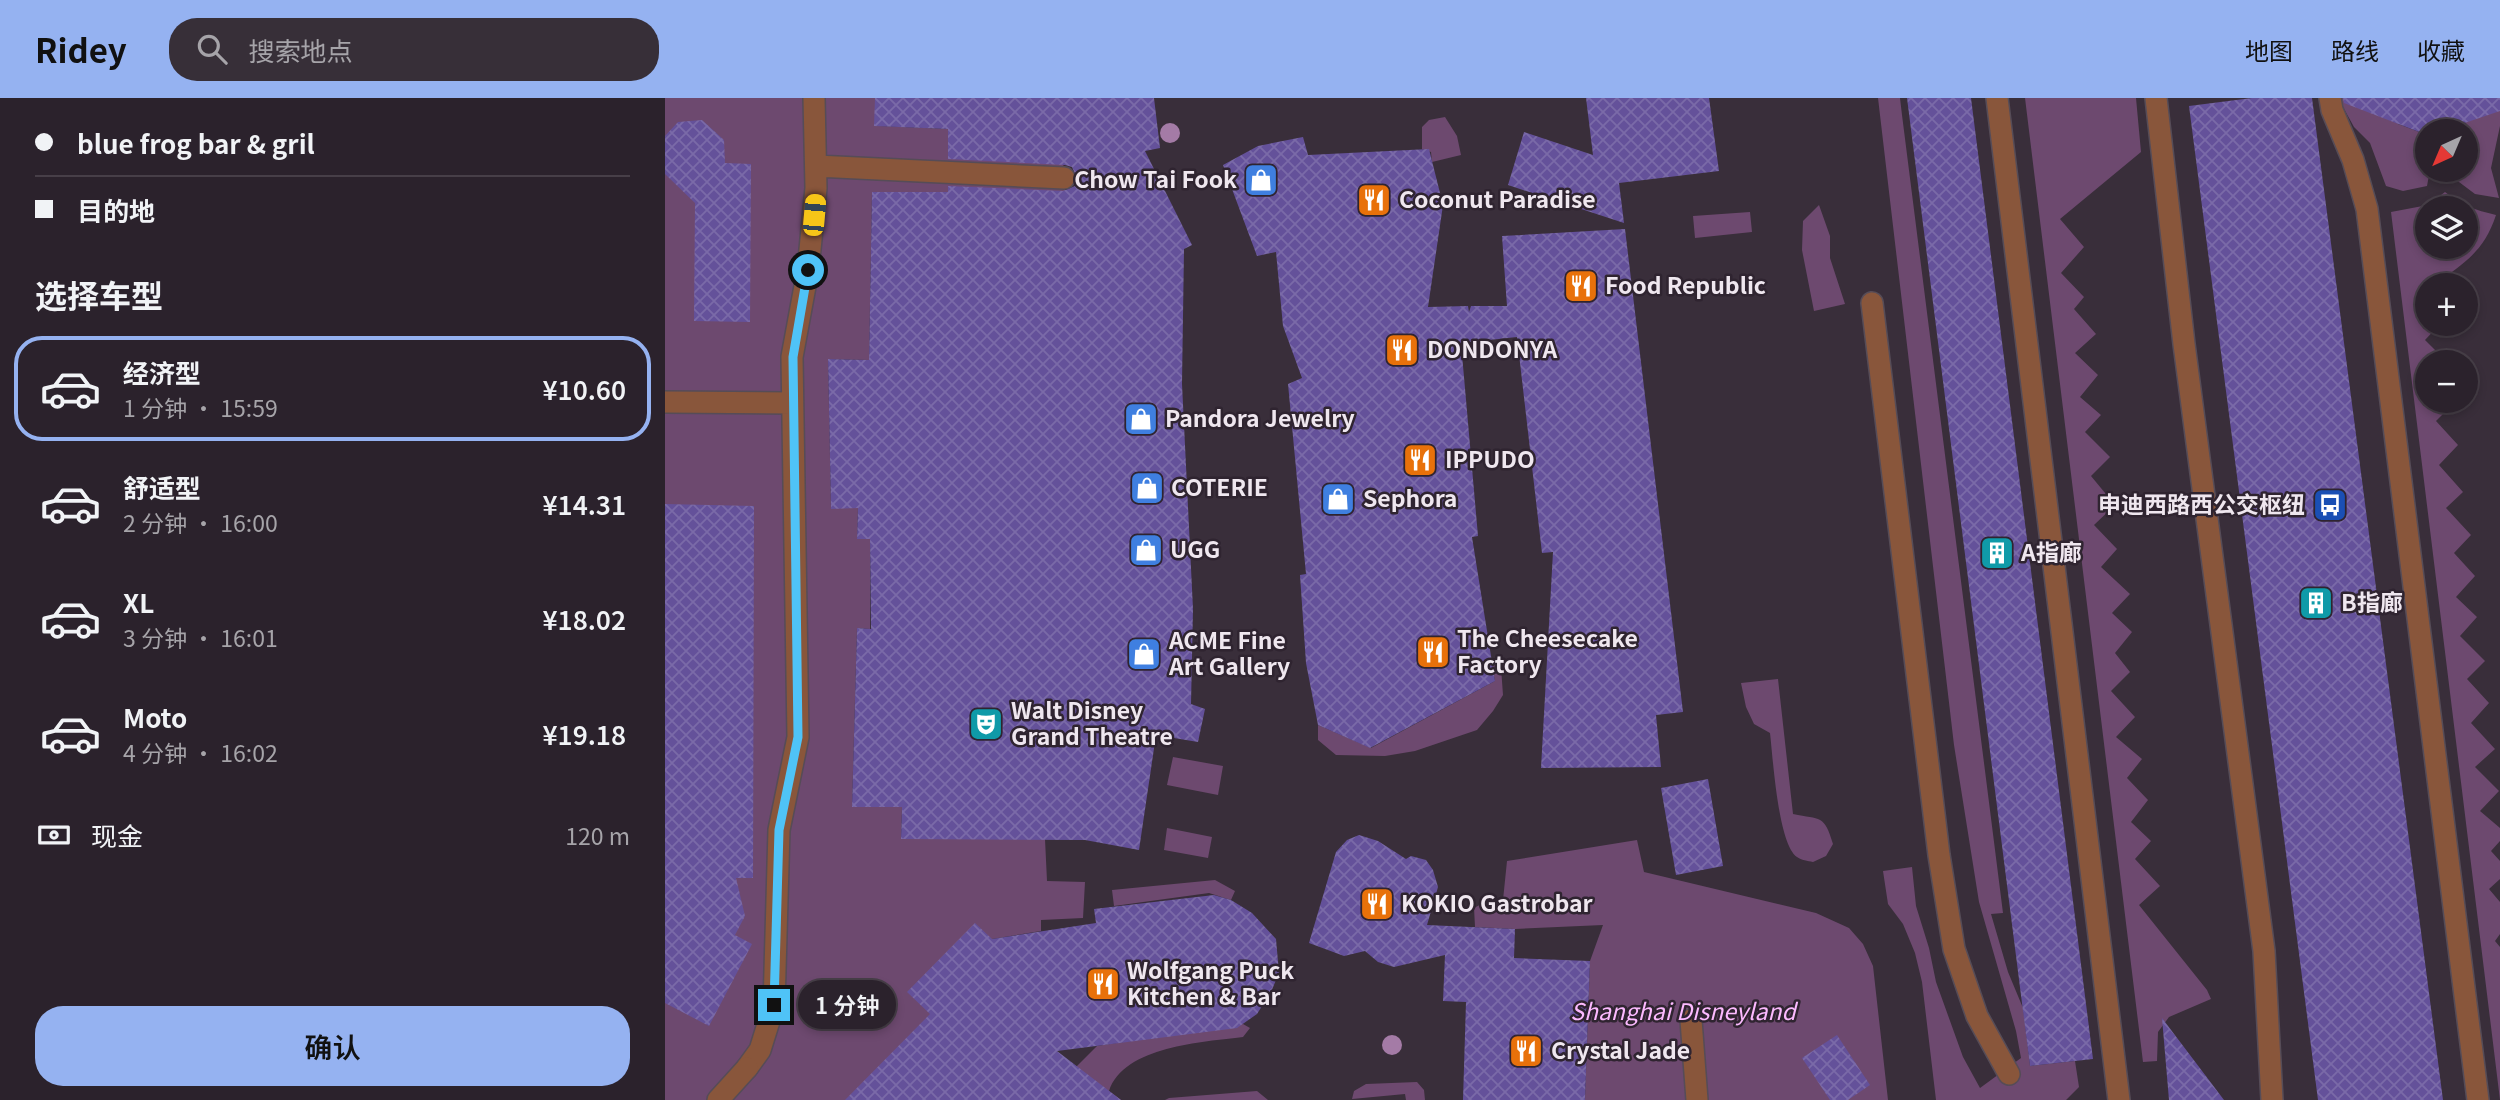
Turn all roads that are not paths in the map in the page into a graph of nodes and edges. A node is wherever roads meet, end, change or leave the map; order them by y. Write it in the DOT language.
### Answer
graph roads {
  1 [pos="814,98"];
  2 [pos="1997,98"];
  3 [pos="2156,98"];
  4 [pos="2330,98"];
  5 [pos="816,166"];
  6 [pos="1064,178"];
  7 [pos="1872,303"];
  8 [pos="665,402"];
  9 [pos="792,403"];
  10 [pos="1691,1020"];
  11 [pos="2009,1074"];
  12 [pos="718,1100"];
  13 [pos="1697,1100"];
  14 [pos="2119,1100"];
  15 [pos="2272,1100"];
  16 [pos="2477,1100"];
  1 -- 5 [label="street"];
  2 -- 14 [label="street"];
  3 -- 15 [label="street"];
  4 -- 16 [label="street"];
  5 -- 6 [label="street"];
  5 -- 9 [label="street"];
  7 -- 11 [label="street"];
  8 -- 9 [label="street"];
  9 -- 12 [label="street"];
  10 -- 13 [label="street"];
}
